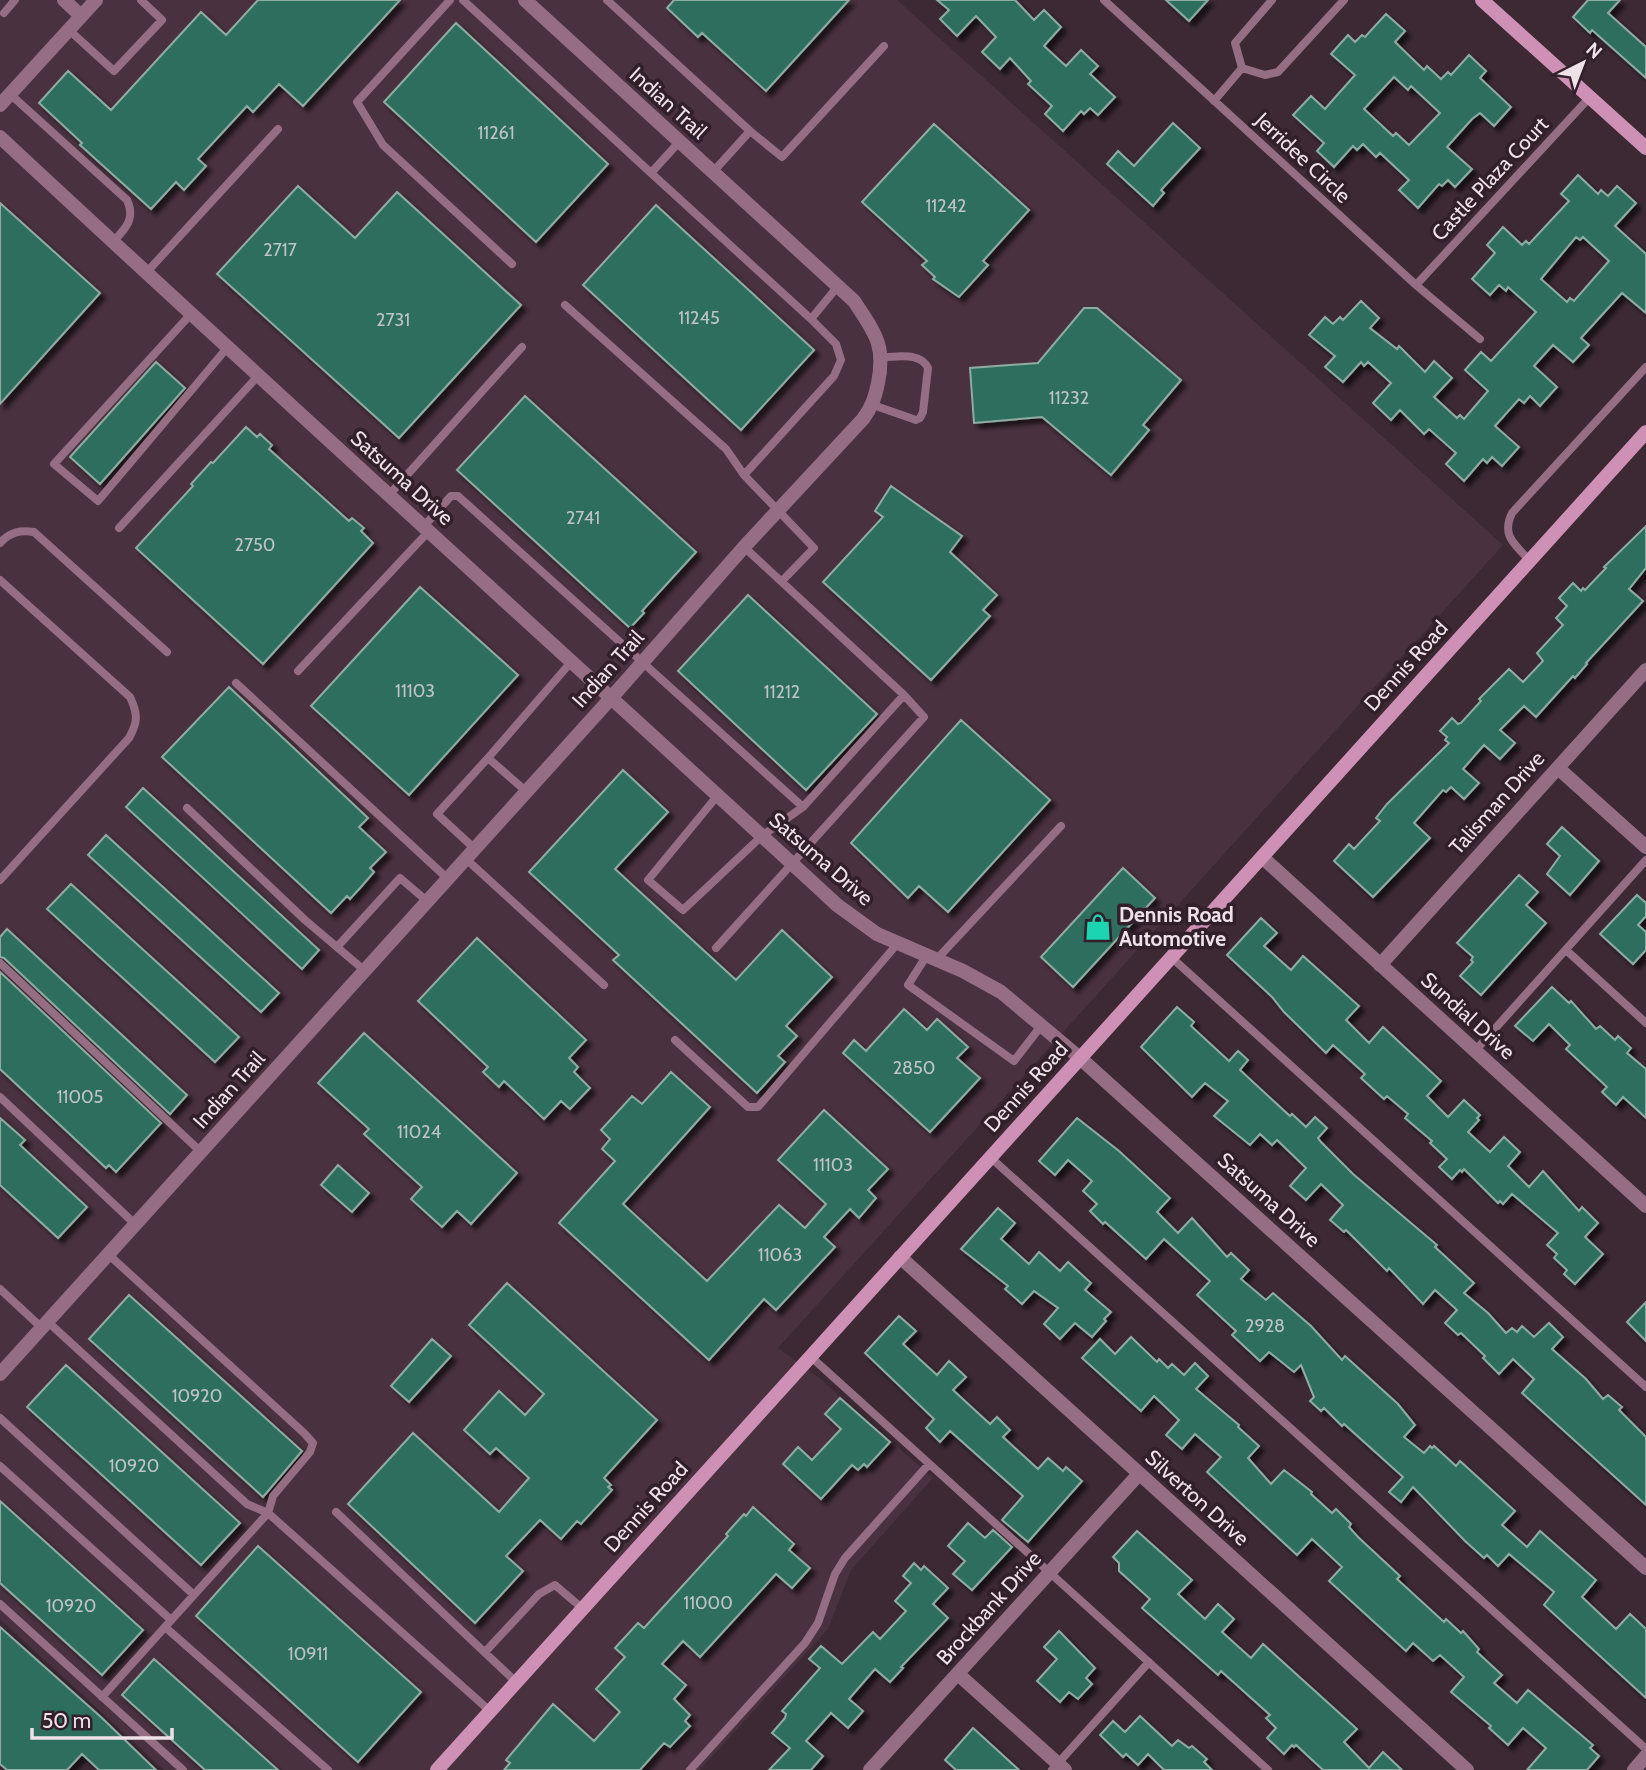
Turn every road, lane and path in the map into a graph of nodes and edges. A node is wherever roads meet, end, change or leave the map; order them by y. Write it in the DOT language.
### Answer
graph roads {
  1 [pos="15,0"];
  2 [pos="64,0"];
  3 [pos="96,0"];
  4 [pos="141,0"];
  5 [pos="450,0"];
  6 [pos="463,0"];
  7 [pos="525,0"];
  8 [pos="607,0"];
  9 [pos="1104,0"];
  10 [pos="1272,0"];
  11 [pos="1344,0"];
  12 [pos="1482,0"];
  13 [pos="1,13"];
  14 [pos="81,16"];
  15 [pos="69,30"];
  16 [pos="884,46"];
  17 [pos="1242,68"];
  18 [pos="1590,97"];
  19 [pos="5,99"];
  20 [pos="1214,101"];
  21 [pos="278,129"];
  22 [pos="750,131"];
  23 [pos="0,138"];
  24 [pos="680,142"];
  25 [pos="1646,148"];
  26 [pos="713,172"];
  27 [pos="651,173"];
  28 [pos="113,242"];
  29 [pos="512,264"];
  30 [pos="146,273"];
  31 [pos="1416,285"];
  32 [pos="838,286"];
  33 [pos="565,305"];
  34 [pos="190,315"];
  35 [pos="811,319"];
  36 [pos="1480,339"];
  37 [pos="523,347"];
  38 [pos="227,348"];
  39 [pos="883,357"];
  40 [pos="1646,368"];
  41 [pos="258,376"];
  42 [pos="873,405"];
  43 [pos="1646,432"];
  44 [pos="744,475"];
  45 [pos="389,495"];
  46 [pos="778,510"];
  47 [pos="119,528"];
  48 [pos="426,528"];
  49 [pos="0,543"];
  50 [pos="744,547"];
  51 [pos="1529,560"];
  52 [pos="0,580"];
  53 [pos="782,581"];
  54 [pos="167,652"];
  55 [pos="572,661"];
  56 [pos="643,662"];
  57 [pos="1646,670"];
  58 [pos="298,671"];
  59 [pos="236,683"];
  60 [pos="904,695"];
  61 [pos="612,697"];
  62 [pos="488,758"];
  63 [pos="1558,768"];
  64 [pos="527,792"];
  65 [pos="718,795"];
  66 [pos="803,807"];
  67 [pos="187,808"];
  68 [pos="1060,825"];
  69 [pos="762,836"];
  70 [pos="1646,847"];
  71 [pos="470,854"];
  72 [pos="1262,857"];
  73 [pos="1646,860"];
  74 [pos="793,865"];
  75 [pos="448,879"];
  76 [pos="0,880"];
  77 [pos="426,901"];
  78 [pos="898,943"];
  79 [pos="337,947"];
  80 [pos="716,948"];
  81 [pos="1566,950"];
  82 [pos="1171,957"];
  83 [pos="931,958"];
  84 [pos="0,963"];
  85 [pos="1380,965"];
  86 [pos="364,970"];
  87 [pos="604,985"];
  88 [pos="1646,1023"];
  89 [pos="1041,1026"];
  90 [pos="675,1040"];
  91 [pos="1475,1051"];
  92 [pos="1080,1058"];
  93 [pos="0,1097"];
  94 [pos="201,1152"];
  95 [pos="990,1157"];
  96 [pos="1646,1206"];
  97 [pos="136,1225"];
  98 [pos="109,1255"];
  99 [pos="900,1258"];
  100 [pos="0,1289"];
  101 [pos="45,1325"];
  102 [pos="810,1356"];
  103 [pos="0,1374"];
  104 [pos="1646,1387"];
  105 [pos="0,1418"];
  106 [pos="929,1464"];
  107 [pos="0,1466"];
  108 [pos="1139,1474"];
  109 [pos="336,1512"];
  110 [pos="268,1513"];
  111 [pos="1646,1568"];
  112 [pos="1050,1572"];
  113 [pos="194,1595"];
  114 [pos="0,1604"];
  115 [pos="583,1609"];
  116 [pos="168,1623"];
  117 [pos="485,1652"];
  118 [pos="1149,1662"];
  119 [pos="958,1674"];
  120 [pos="516,1682"];
  121 [pos="102,1697"];
  122 [pos="491,1711"];
  123 [pos="1646,1749"];
  124 [pos="1646,1756"];
  125 [pos="1058,1768"];
  126 [pos="183,1770"];
  127 [pos="328,1770"];
  128 [pos="437,1770"];
  129 [pos="690,1770"];
  130 [pos="870,1770"];
  131 [pos="1268,1770"];
  132 [pos="1467,1770"];
  133 [pos="1634,1770"];
  1 -- 13 [label="lane"];
  2 -- 14 [label="street"];
  3 -- 14 [label="street"];
  4 -- 15 [label="lane"];
  5 -- 29 [label="lane"];
  6 -- 27 [label="lane"];
  7 -- 24 [label="street, Indian Trail"];
  8 -- 22 [label="lane"];
  9 -- 20 [label="lane, Jerridee Circle"];
  10 -- 17 [label="lane"];
  11 -- 17 [label="lane"];
  12 -- 18 [label="street"];
  14 -- 15 [label="street"];
  15 -- 19 [label="street"];
  16 -- 22 [label="lane"];
  17 -- 20 [label="lane"];
  18 -- 25 [label="street"];
  18 -- 31 [label="lane, Castle Plaza Court"];
  19 -- 28 [label="lane"];
  20 -- 31 [label="lane, Jerridee Circle"];
  21 -- 30 [label="lane"];
  22 -- 26 [label="lane"];
  23 -- 28 [label="street, Satsuma Drive"];
  24 -- 26 [label="street, Indian Trail"];
  24 -- 27 [label="lane"];
  26 -- 32 [label="street, Indian Trail"];
  27 -- 35 [label="lane"];
  28 -- 30 [label="street, Satsuma Drive"];
  30 -- 34 [label="street, Satsuma Drive"];
  31 -- 36 [label="lane, Jerridee Circle"];
  32 -- 35 [label="lane"];
  32 -- 39 [label="street, Indian Trail"];
  33 -- 44 [label="lane"];
  34 -- 38 [label="street, Satsuma Drive"];
  34 -- 38 [label="lane"];
  35 -- 44 [label="lane"];
  37 -- 45 [label="lane"];
  38 -- 41 [label="street, Satsuma Drive"];
  39 -- 42 [label="street, Indian Trail"];
  39 -- 42 [label="lane"];
  40 -- 51 [label="lane"];
  41 -- 45 [label="street, Satsuma Drive"];
  41 -- 47 [label="lane"];
  42 -- 46 [label="street, Indian Trail"];
  43 -- 51 [label="street, Dennis Road"];
  44 -- 46 [label="lane"];
  45 -- 48 [label="street, Satsuma Drive"];
  46 -- 50 [label="street, Indian Trail"];
  46 -- 53 [label="lane"];
  48 -- 55 [label="street, Satsuma Drive"];
  48 -- 56 [label="lane"];
  48 -- 58 [label="lane"];
  49 -- 54 [label="lane"];
  50 -- 53 [label="lane"];
  50 -- 56 [label="street, Indian Trail"];
  51 -- 72 [label="street, Dennis Road"];
  52 -- 76 [label="lane"];
  53 -- 60 [label="lane"];
  55 -- 61 [label="street, Satsuma Drive"];
  55 -- 62 [label="lane"];
  56 -- 61 [label="street, Indian Trail"];
  56 -- 66 [label="lane"];
  57 -- 63 [label="street, Talisman Drive"];
  59 -- 75 [label="lane"];
  60 -- 66 [label="lane"];
  60 -- 74 [label="lane"];
  61 -- 64 [label="street, Indian Trail"];
  61 -- 65 [label="street, Satsuma Drive"];
  62 -- 64 [label="lane"];
  62 -- 71 [label="lane"];
  63 -- 70 [label="street"];
  63 -- 85 [label="street, Talisman Drive"];
  64 -- 71 [label="street, Indian Trail"];
  65 -- 69 [label="street, Satsuma Drive"];
  65 -- 69 [label="lane"];
  66 -- 69 [label="lane"];
  67 -- 79 [label="lane"];
  68 -- 83 [label="lane"];
  69 -- 74 [label="street, Satsuma Drive"];
  71 -- 75 [label="street, Indian Trail"];
  71 -- 87 [label="lane"];
  72 -- 82 [label="street, Dennis Road"];
  72 -- 85 [label="street, Sundial Drive"];
  73 -- 81 [label="lane"];
  74 -- 78 [label="street, Satsuma Drive"];
  74 -- 80 [label="lane"];
  75 -- 77 [label="street, Indian Trail"];
  77 -- 79 [label="lane"];
  77 -- 86 [label="street, Indian Trail"];
  78 -- 83 [label="street, Satsuma Drive"];
  78 -- 90 [label="lane"];
  79 -- 86 [label="lane"];
  81 -- 88 [label="lane"];
  81 -- 91 [label="lane"];
  82 -- 92 [label="street, Dennis Road"];
  82 -- 104 [label="lane"];
  83 -- 89 [label="street, Satsuma Drive"];
  83 -- 89 [label="lane"];
  84 -- 94 [label="lane"];
  85 -- 91 [label="street, Sundial Drive"];
  86 -- 94 [label="street, Indian Trail"];
  89 -- 92 [label="street, Satsuma Drive"];
  91 -- 96 [label="street, Sundial Drive"];
  92 -- 95 [label="street, Dennis Road"];
  92 -- 111 [label="street, Satsuma Drive"];
  93 -- 97 [label="lane"];
  94 -- 97 [label="street, Indian Trail"];
  95 -- 99 [label="street, Dennis Road"];
  95 -- 123 [label="lane"];
  97 -- 98 [label="street, Indian Trail"];
  98 -- 101 [label="street, Indian Trail"];
  98 -- 110 [label="lane"];
  99 -- 102 [label="street, Dennis Road"];
  99 -- 108 [label="street, Silverton Drive"];
  100 -- 101 [label="lane"];
  101 -- 103 [label="street, Indian Trail"];
  101 -- 110 [label="lane"];
  102 -- 106 [label="lane"];
  102 -- 115 [label="street, Dennis Road"];
  105 -- 113 [label="lane"];
  106 -- 112 [label="lane"];
  106 -- 129 [label="lane"];
  107 -- 116 [label="lane"];
  108 -- 112 [label="street, Brockbank Drive"];
  108 -- 132 [label="street, Silverton Drive"];
  109 -- 117 [label="lane"];
  110 -- 113 [label="lane"];
  110 -- 122 [label="lane"];
  112 -- 118 [label="lane"];
  112 -- 119 [label="street, Brockbank Drive"];
  113 -- 116 [label="lane"];
  114 -- 121 [label="lane"];
  115 -- 117 [label="lane"];
  115 -- 120 [label="street, Dennis Road"];
  116 -- 121 [label="lane"];
  116 -- 127 [label="lane"];
  117 -- 120 [label="lane"];
  118 -- 125 [label="lane"];
  118 -- 131 [label="lane"];
  119 -- 125 [label="street"];
  119 -- 130 [label="street, Brockbank Drive"];
  120 -- 122 [label="street, Dennis Road"];
  121 -- 126 [label="lane"];
  122 -- 128 [label="street, Dennis Road"];
  124 -- 133 [label="street"];
}
